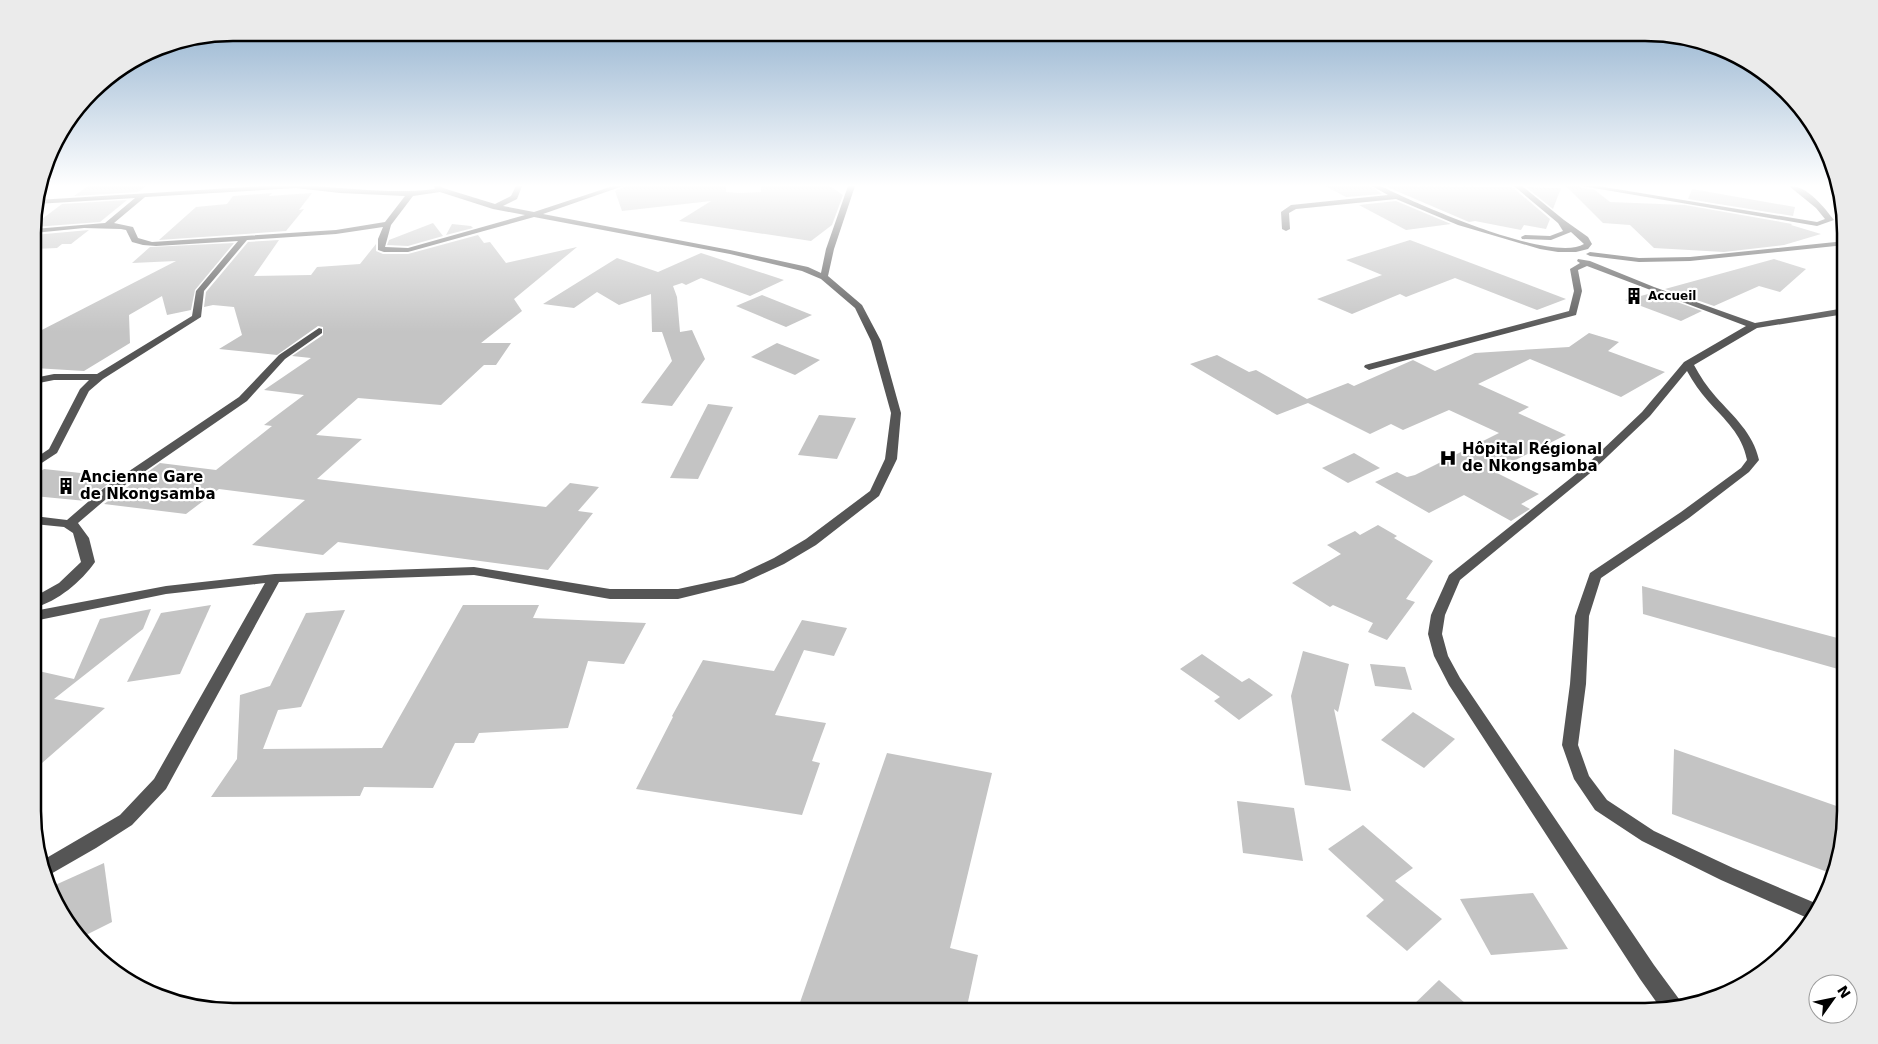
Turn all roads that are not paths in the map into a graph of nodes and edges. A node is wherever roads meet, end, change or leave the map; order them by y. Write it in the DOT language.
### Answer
graph roads {
  1 [pos="130,235"];
  2 [pos="300,235"];
  3 [pos="383,235"];
  4 [pos="460,235"];
  5 [pos="638,235"];
  6 [pos="835,235"];
  7 [pos="1493,235"];
  8 [pos="1506,235"];
  9 [pos="1560,235"];
  10 [pos="1579,235"];
  11 [pos="1551,238"];
  12 [pos="244,239"];
  13 [pos="1588,244"];
  14 [pos="1837,244"];
  15 [pos="1579,249"];
  16 [pos="1552,250"];
  17 [pos="1589,259"];
  18 [pos="1663,259"];
  19 [pos="1639,260"];
  20 [pos="1620,274"];
  21 [pos="824,277"];
  22 [pos="1837,312"];
  23 [pos="1754,326"];
  24 [pos="319,331"];
  25 [pos="1688,364"];
  26 [pos="1369,366"];
  27 [pos="98,377"];
  28 [pos="41,379"];
  29 [pos="41,460"];
  30 [pos="41,521"];
  31 [pos="70,523"];
  32 [pos="275,578"];
  33 [pos="41,600"];
  34 [pos="41,615"];
  35 [pos="50,866"];
  36 [pos="1810,909"];
  37 [pos="1668,1001"];
  1 -- 12 [label="street"];
  2 -- 12 [label="street"];
  3 -- 4 [label="street"];
  5 -- 21 [label="street"];
  6 -- 21 [label="street"];
  7 -- 16 [label="street"];
  8 -- 11 [label="street"];
  9 -- 11 [label="street"];
  10 -- 13 [label="street"];
  11 -- 15 [label="street"];
  12 -- 27 [label="street"];
  13 -- 15 [label="street"];
  13 -- 18 [label="street"];
  14 -- 18 [label="street"];
  15 -- 16 [label="street"];
  15 -- 17 [label="street"];
  16 -- 17 [label="street"];
  17 -- 19 [label="street"];
  17 -- 20 [label="street"];
  17 -- 26 [label="street"];
  18 -- 19 [label="street"];
  19 -- 20 [label="street"];
  20 -- 23 [label="street"];
  21 -- 32 [label="street"];
  22 -- 23 [label="street"];
  23 -- 25 [label="street"];
  24 -- 31 [label="street"];
  25 -- 36 [label="street"];
  25 -- 37 [label="street"];
  27 -- 28 [label="street"];
  27 -- 29 [label="street"];
  30 -- 31 [label="street"];
  31 -- 33 [label="street"];
  32 -- 34 [label="street"];
  32 -- 35 [label="street"];
}
